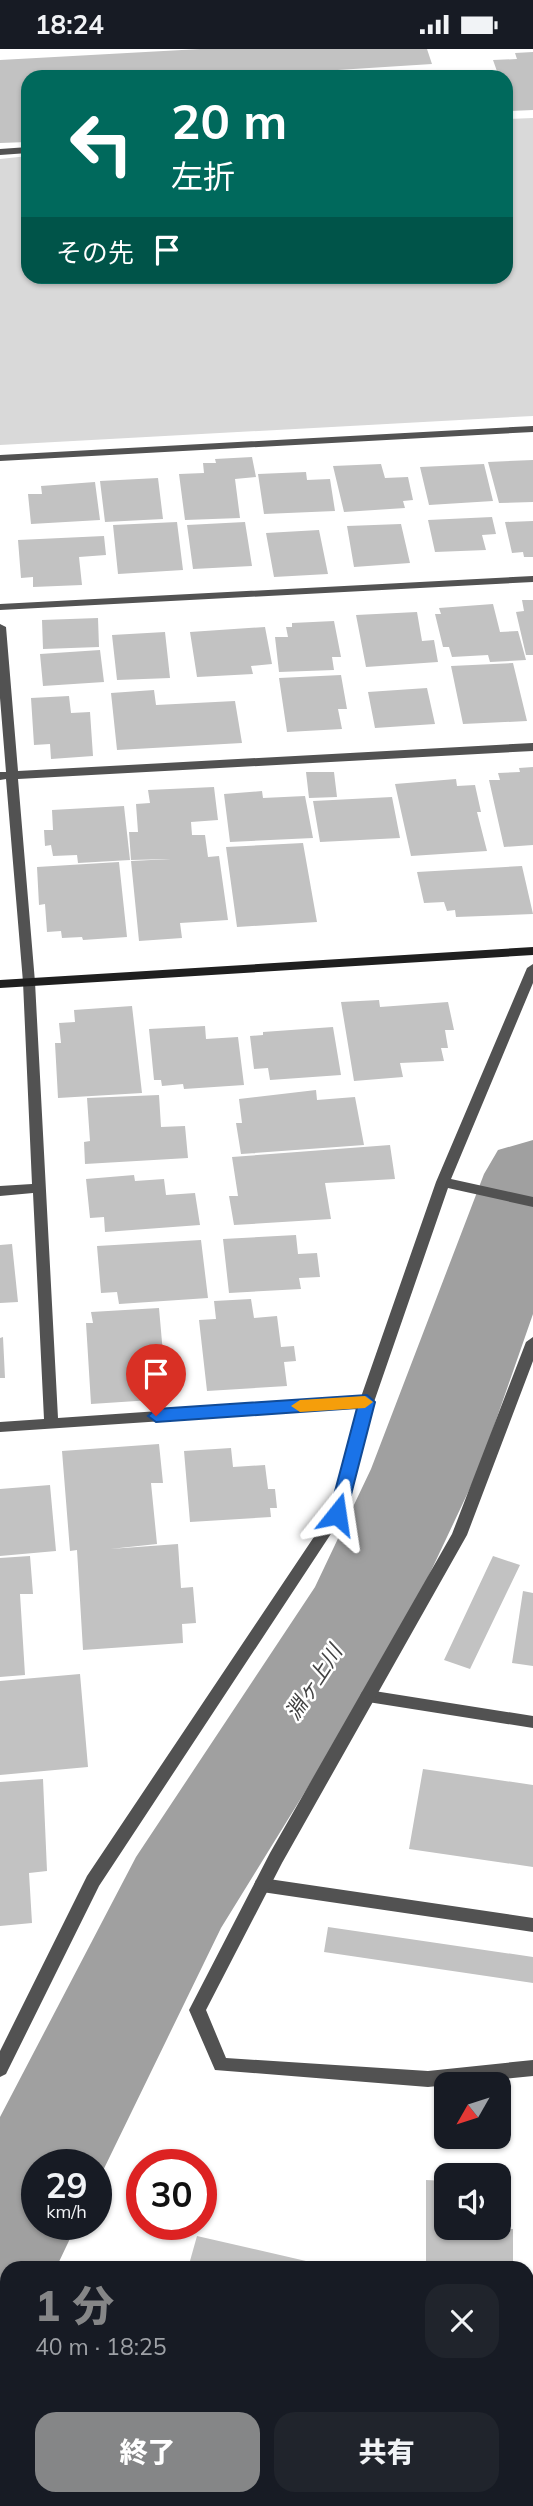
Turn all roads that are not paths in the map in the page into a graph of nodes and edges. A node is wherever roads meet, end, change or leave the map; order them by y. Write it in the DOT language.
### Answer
graph roads {
  1 [pos="21,150"];
  2 [pos="0,152"];
  3 [pos="533,429"];
  4 [pos="0,458"];
  5 [pos="533,579"];
  6 [pos="0,607"];
  7 [pos="0,627"];
  8 [pos="533,747"];
  9 [pos="5,775"];
  10 [pos="533,951"];
  11 [pos="533,968"];
  12 [pos="29,982"];
  13 [pos="0,984"];
  14 [pos="443,1182"];
  15 [pos="40,1188"];
  16 [pos="0,1191"];
  17 [pos="533,1202"];
  18 [pos="533,1342"];
  19 [pos="367,1402"];
  20 [pos="51,1422"];
  21 [pos="0,1427"];
  22 [pos="368,1696"];
  23 [pos="533,1721"];
  24 [pos="262,1885"];
  25 [pos="533,1925"];
  26 [pos="533,2068"];
  27 [pos="0,2069"];
  1 -- 2 [label="street"];
  3 -- 4 [label="street"];
  5 -- 6 [label="street"];
  7 -- 9 [label="street"];
  8 -- 9 [label="street"];
  9 -- 12 [label="street"];
  10 -- 12 [label="street"];
  11 -- 14 [label="street"];
  12 -- 13 [label="street"];
  12 -- 15 [label="street"];
  14 -- 17 [label="street"];
  14 -- 19 [label="street"];
  15 -- 16 [label="street"];
  15 -- 20 [label="street"];
  18 -- 22 [label="street"];
  19 -- 20 [label="street"];
  19 -- 27 [label="street"];
  20 -- 21 [label="street"];
  22 -- 23 [label="street"];
  22 -- 24 [label="street"];
  24 -- 25 [label="street"];
  24 -- 26 [label="street"];
}
